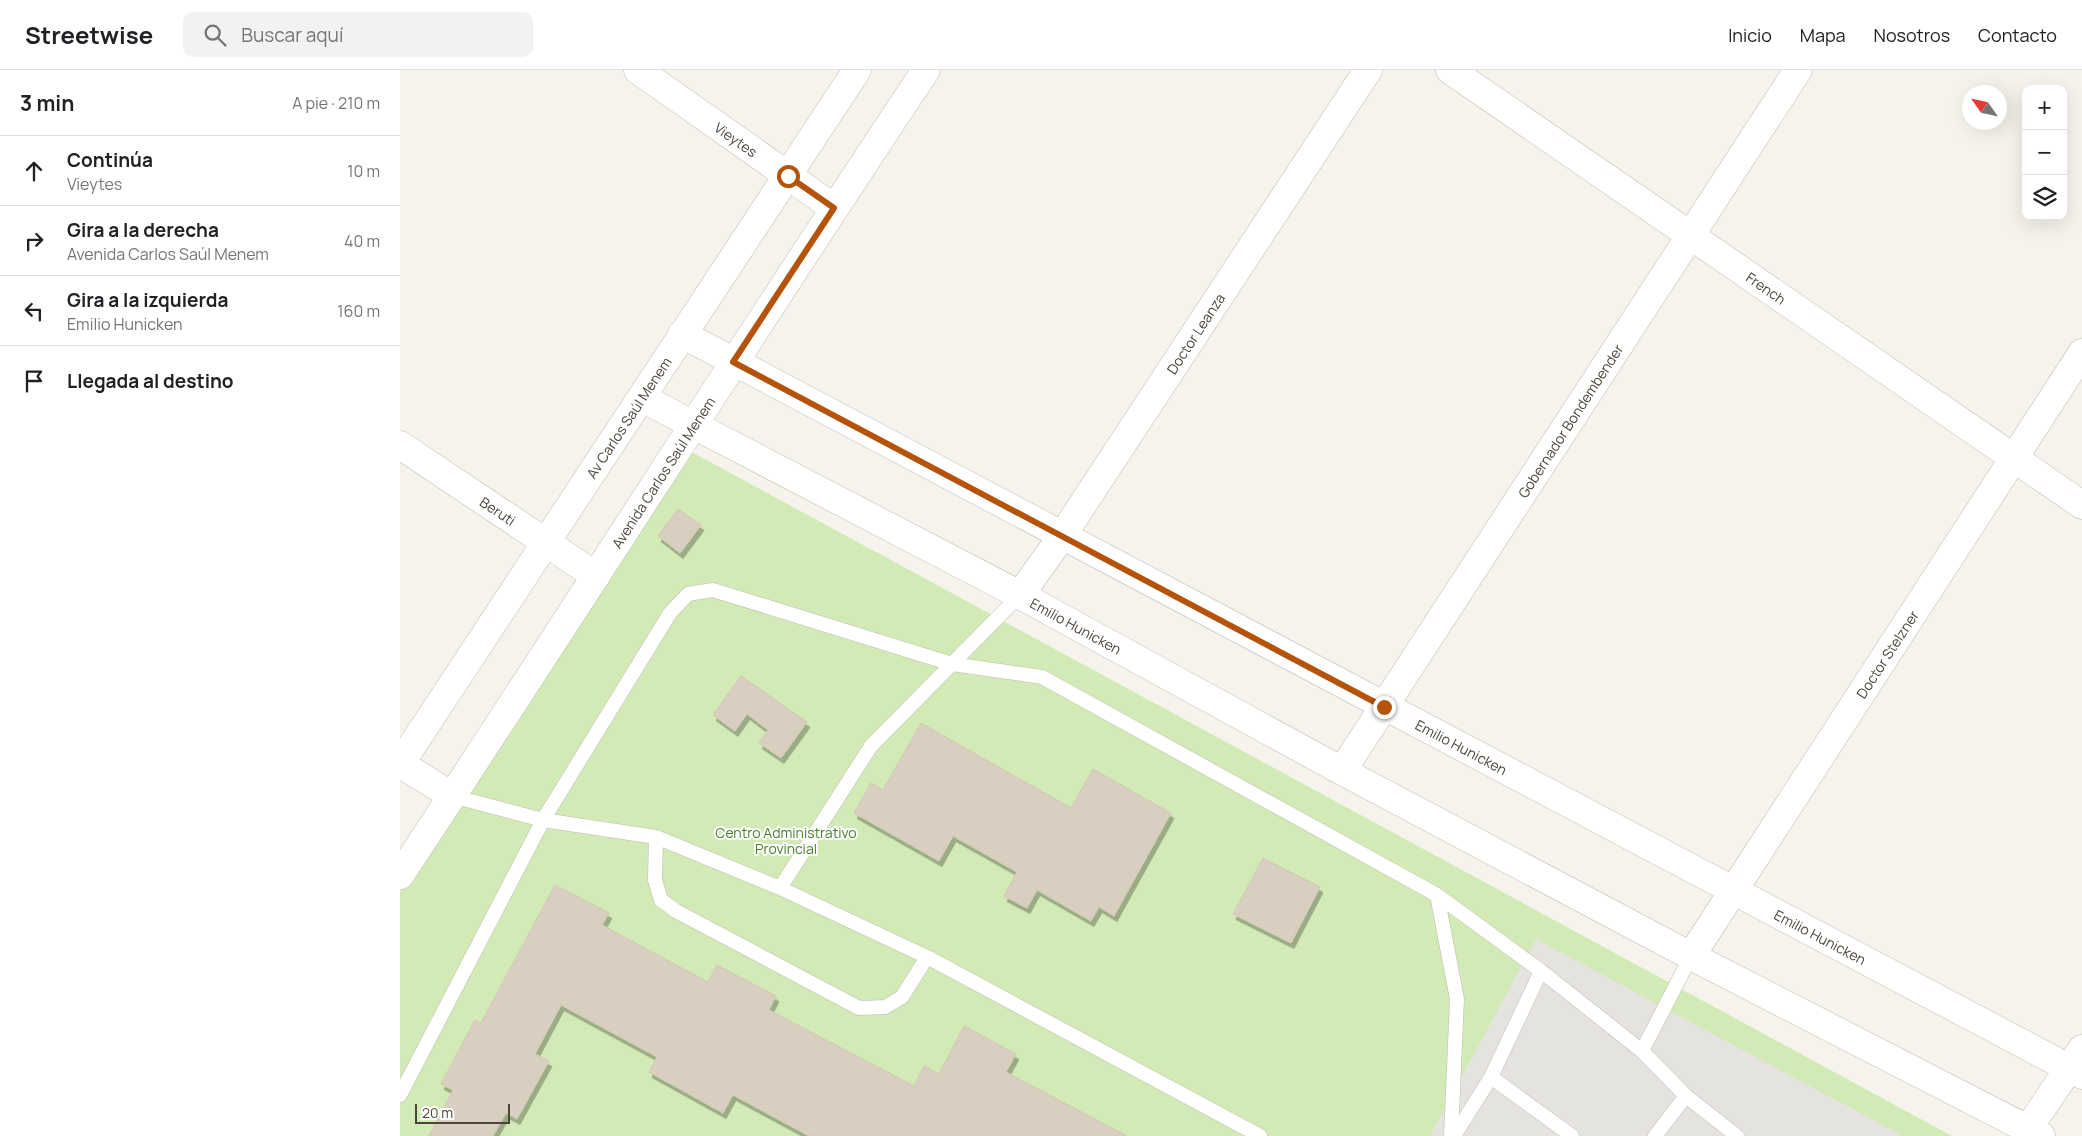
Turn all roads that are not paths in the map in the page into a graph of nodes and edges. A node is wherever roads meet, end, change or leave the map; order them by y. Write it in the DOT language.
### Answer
graph roads {
  1 [pos="638,70"];
  2 [pos="857,70"];
  3 [pos="926,70"];
  4 [pos="1368,70"];
  5 [pos="1450,70"];
  6 [pos="1798,70"];
  7 [pos="788,176"];
  8 [pos="834,208"];
  9 [pos="1690,235"];
  10 [pos="682,334"];
  11 [pos="2082,353"];
  12 [pos="733,362"];
  13 [pos="642,398"];
  14 [pos="693,425"];
  15 [pos="400,445"];
  16 [pos="2015,458"];
  17 [pos="2082,505"];
  18 [pos="1062,536"];
  19 [pos="547,543"];
  20 [pos="596,576"];
  21 [pos="1020,595"];
  22 [pos="952,664"];
  23 [pos="1384,707"];
  24 [pos="400,764"];
  25 [pos="1342,771"];
  26 [pos="452,796"];
  27 [pos="543,820"];
  28 [pos="656,837"];
  29 [pos="400,875"];
  30 [pos="780,888"];
  31 [pos="1733,890"];
  32 [pos="1437,895"];
  33 [pos="1691,956"];
  34 [pos="927,957"];
  35 [pos="1541,972"];
  36 [pos="1642,1051"];
  37 [pos="2078,1064"];
  38 [pos="1491,1077"];
  39 [pos="400,1094"];
  40 [pos="1686,1096"];
  41 [pos="2034,1133"];
  42 [pos="1260,1136"];
  43 [pos="1453,1136"];
  44 [pos="1572,1136"];
  45 [pos="1655,1136"];
  46 [pos="1737,1136"];
  1 -- 7 [label="street, Vieytes"];
  2 -- 7 [label="street, Av Carlos Saúl Menem"];
  3 -- 8 [label="street, Avenida Carlos Saúl Menem"];
  4 -- 18 [label="street, Doctor Leanza"];
  5 -- 9 [label="street, French"];
  6 -- 9 [label="street, Gobernador Bondembender"];
  7 -- 8 [label="street, Vieytes"];
  7 -- 10 [label="street, Av Carlos Saúl Menem"];
  8 -- 12 [label="street, Avenida Carlos Saúl Menem"];
  9 -- 16 [label="street, French"];
  9 -- 23 [label="street, Gobernador Bondembender"];
  10 -- 12 [label="street, Emilio Hunicken"];
  10 -- 13 [label="street, Av Carlos Saúl Menem"];
  11 -- 16 [label="street, Doctor Stelzner"];
  12 -- 14 [label="street, Avenida Carlos Saúl Menem"];
  12 -- 18 [label="street, Emilio Hunicken"];
  13 -- 14 [label="street, Emilio Hunicken"];
  13 -- 19 [label="street, Av Carlos Saúl Menem"];
  14 -- 20 [label="street, Avenida Carlos Saúl Menem"];
  14 -- 21 [label="street, Emilio Hunicken"];
  15 -- 19 [label="street, Beruti"];
  16 -- 17 [label="street, French"];
  16 -- 31 [label="street, Doctor Stelzner"];
  18 -- 21 [label="street, Doctor Leanza"];
  18 -- 23 [label="street, Emilio Hunicken"];
  19 -- 20 [label="street, Beruti"];
  19 -- 24 [label="street, Av Carlos Saúl Menem"];
  20 -- 26 [label="street, Avenida Carlos Saúl Menem"];
  21 -- 22 [label="lane"];
  21 -- 25 [label="street, Emilio Hunicken"];
  22 -- 27 [label="lane"];
  22 -- 30 [label="lane"];
  22 -- 32 [label="lane"];
  23 -- 25 [label="street, Gobernador Bondembender"];
  23 -- 31 [label="street, Emilio Hunicken"];
  24 -- 26 [label="street"];
  25 -- 33 [label="street, Emilio Hunicken"];
  26 -- 27 [label="lane"];
  26 -- 29 [label="street, Avenida Carlos Saúl Menem"];
  27 -- 28 [label="lane"];
  27 -- 39 [label="lane"];
  28 -- 30 [label="lane"];
  28 -- 34 [label="lane"];
  30 -- 34 [label="lane"];
  31 -- 33 [label="street, Doctor Stelzner"];
  31 -- 37 [label="street, Emilio Hunicken"];
  32 -- 35 [label="lane"];
  32 -- 43 [label="lane"];
  33 -- 36 [label="lane"];
  33 -- 41 [label="street, Emilio Hunicken"];
  34 -- 42 [label="lane"];
  35 -- 36 [label="lane"];
  35 -- 38 [label="lane"];
  36 -- 40 [label="lane"];
  37 -- 41 [label="street"];
  38 -- 43 [label="lane"];
  38 -- 44 [label="lane"];
  40 -- 45 [label="lane"];
  40 -- 46 [label="lane"];
}
